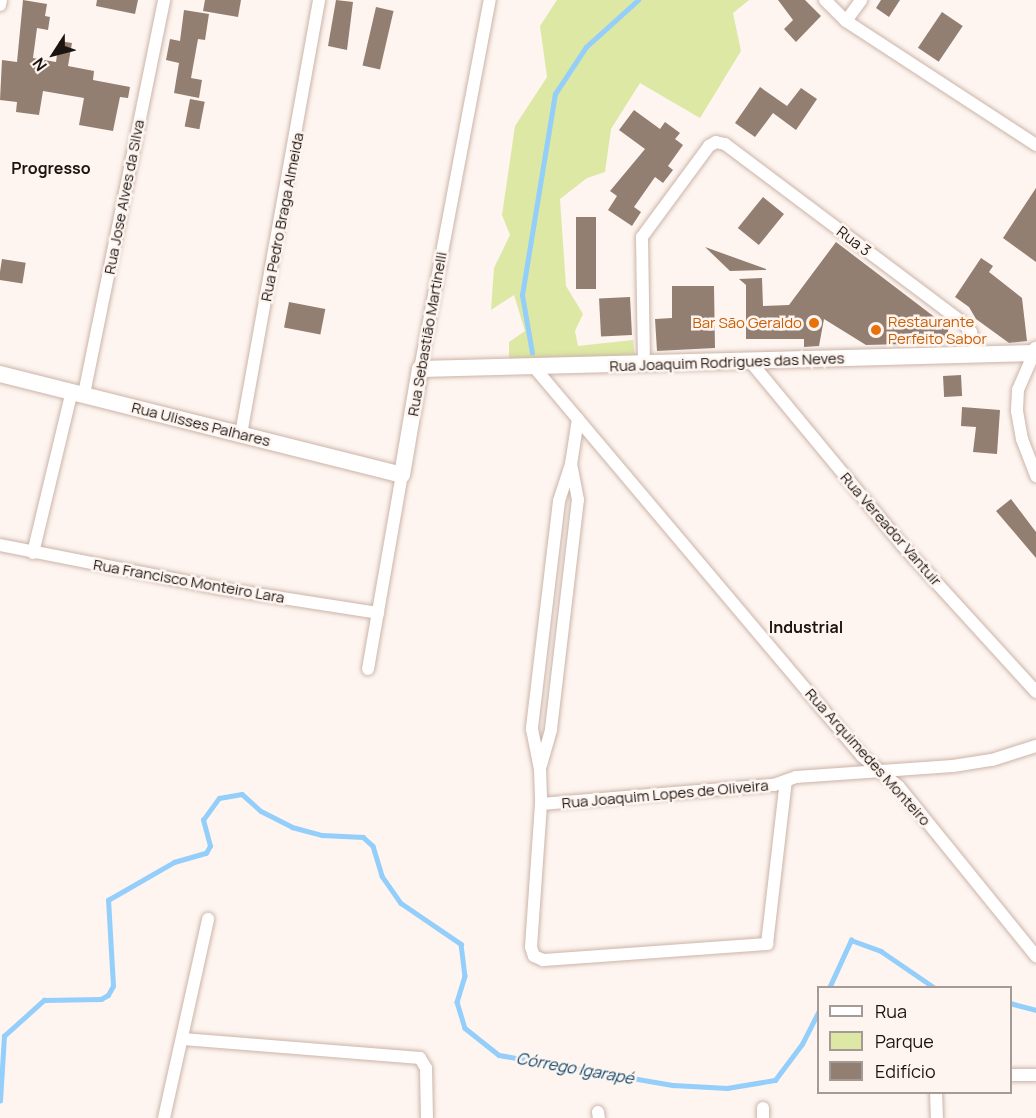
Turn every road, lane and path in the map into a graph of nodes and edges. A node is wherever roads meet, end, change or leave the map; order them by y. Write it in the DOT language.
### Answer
graph roads {
  1 [pos="1,0"];
  2 [pos="164,0"];
  3 [pos="319,0"];
  4 [pos="490,0"];
  5 [pos="825,0"];
  6 [pos="861,0"];
  7 [pos="0,5"];
  8 [pos="846,21"];
  9 [pos="1036,146"];
  10 [pos="1035,351"];
  11 [pos="977,354"];
  12 [pos="750,361"];
  13 [pos="644,365"];
  14 [pos="534,367"];
  15 [pos="420,369"];
  16 [pos="0,374"];
  17 [pos="78,392"];
  18 [pos="578,419"];
  19 [pos="241,434"];
  20 [pos="571,464"];
  21 [pos="402,475"];
  22 [pos="1036,476"];
  23 [pos="0,545"];
  24 [pos="33,553"];
  25 [pos="378,613"];
  26 [pos="368,669"];
  27 [pos="1036,692"];
  28 [pos="1036,746"];
  29 [pos="540,770"];
  30 [pos="881,771"];
  31 [pos="786,780"];
  32 [pos="541,804"];
  33 [pos="208,919"];
  34 [pos="1036,956"];
  35 [pos="183,1039"];
  36 [pos="1012,1075"];
  37 [pos="1036,1075"];
  38 [pos="936,1094"];
  39 [pos="164,1118"];
  40 [pos="427,1118"];
  41 [pos="937,1118"];
  1 -- 7 [label="street"];
  2 -- 17 [label="street, Rua Jose Alves da Silva"];
  3 -- 19 [label="street, Rua Pedro Braga Almeida"];
  4 -- 15 [label="street, Rua Sebastião Martinelli"];
  5 -- 8 [label="street"];
  6 -- 8 [label="street"];
  8 -- 9 [label="street"];
  10 -- 11 [label="street, Rua Joaquim Rodrigues das Neves"];
  10 -- 22 [label="street"];
  11 -- 12 [label="street, Rua Joaquim Rodrigues das Neves"];
  11 -- 13 [label="street, Rua 3"];
  12 -- 13 [label="street, Rua Joaquim Rodrigues das Neves"];
  12 -- 27 [label="street, Rua Vereador Vantuir"];
  13 -- 14 [label="street, Rua Joaquim Rodrigues das Neves"];
  14 -- 15 [label="street, Rua Joaquim Rodrigues das Neves"];
  14 -- 18 [label="street, Rua Arquimedes Monteiro"];
  15 -- 21 [label="street, Rua Sebastião Martinelli"];
  16 -- 17 [label="street, Rua Ulisses Palhares"];
  17 -- 19 [label="street, Rua Ulisses Palhares"];
  17 -- 24 [label="street, Rua Jose Alves da Silva"];
  18 -- 20 [label="street"];
  18 -- 30 [label="street, Rua Arquimedes Monteiro"];
  19 -- 21 [label="street, Rua Ulisses Palhares"];
  20 -- 29 [label="street"];
  20 -- 29 [label="street"];
  21 -- 25 [label="street, Rua Sebastião Martinelli"];
  23 -- 24 [label="street, Rua Francisco Monteiro Lara"];
  24 -- 25 [label="street, Rua Francisco Monteiro Lara"];
  25 -- 26 [label="street, Rua Sebastião Martinelli"];
  28 -- 30 [label="street, Rua Joaquim Lopes de Oliveira"];
  29 -- 32 [label="street"];
  30 -- 31 [label="street, Rua Joaquim Lopes de Oliveira"];
  30 -- 34 [label="street, Rua Arquimedes Monteiro"];
  31 -- 32 [label="street, Rua Joaquim Lopes de Oliveira"];
  31 -- 32 [label="street"];
  33 -- 35 [label="street"];
  35 -- 39 [label="street"];
  35 -- 40 [label="street"];
  36 -- 37 [label="street"];
  38 -- 41 [label="street"];
}
